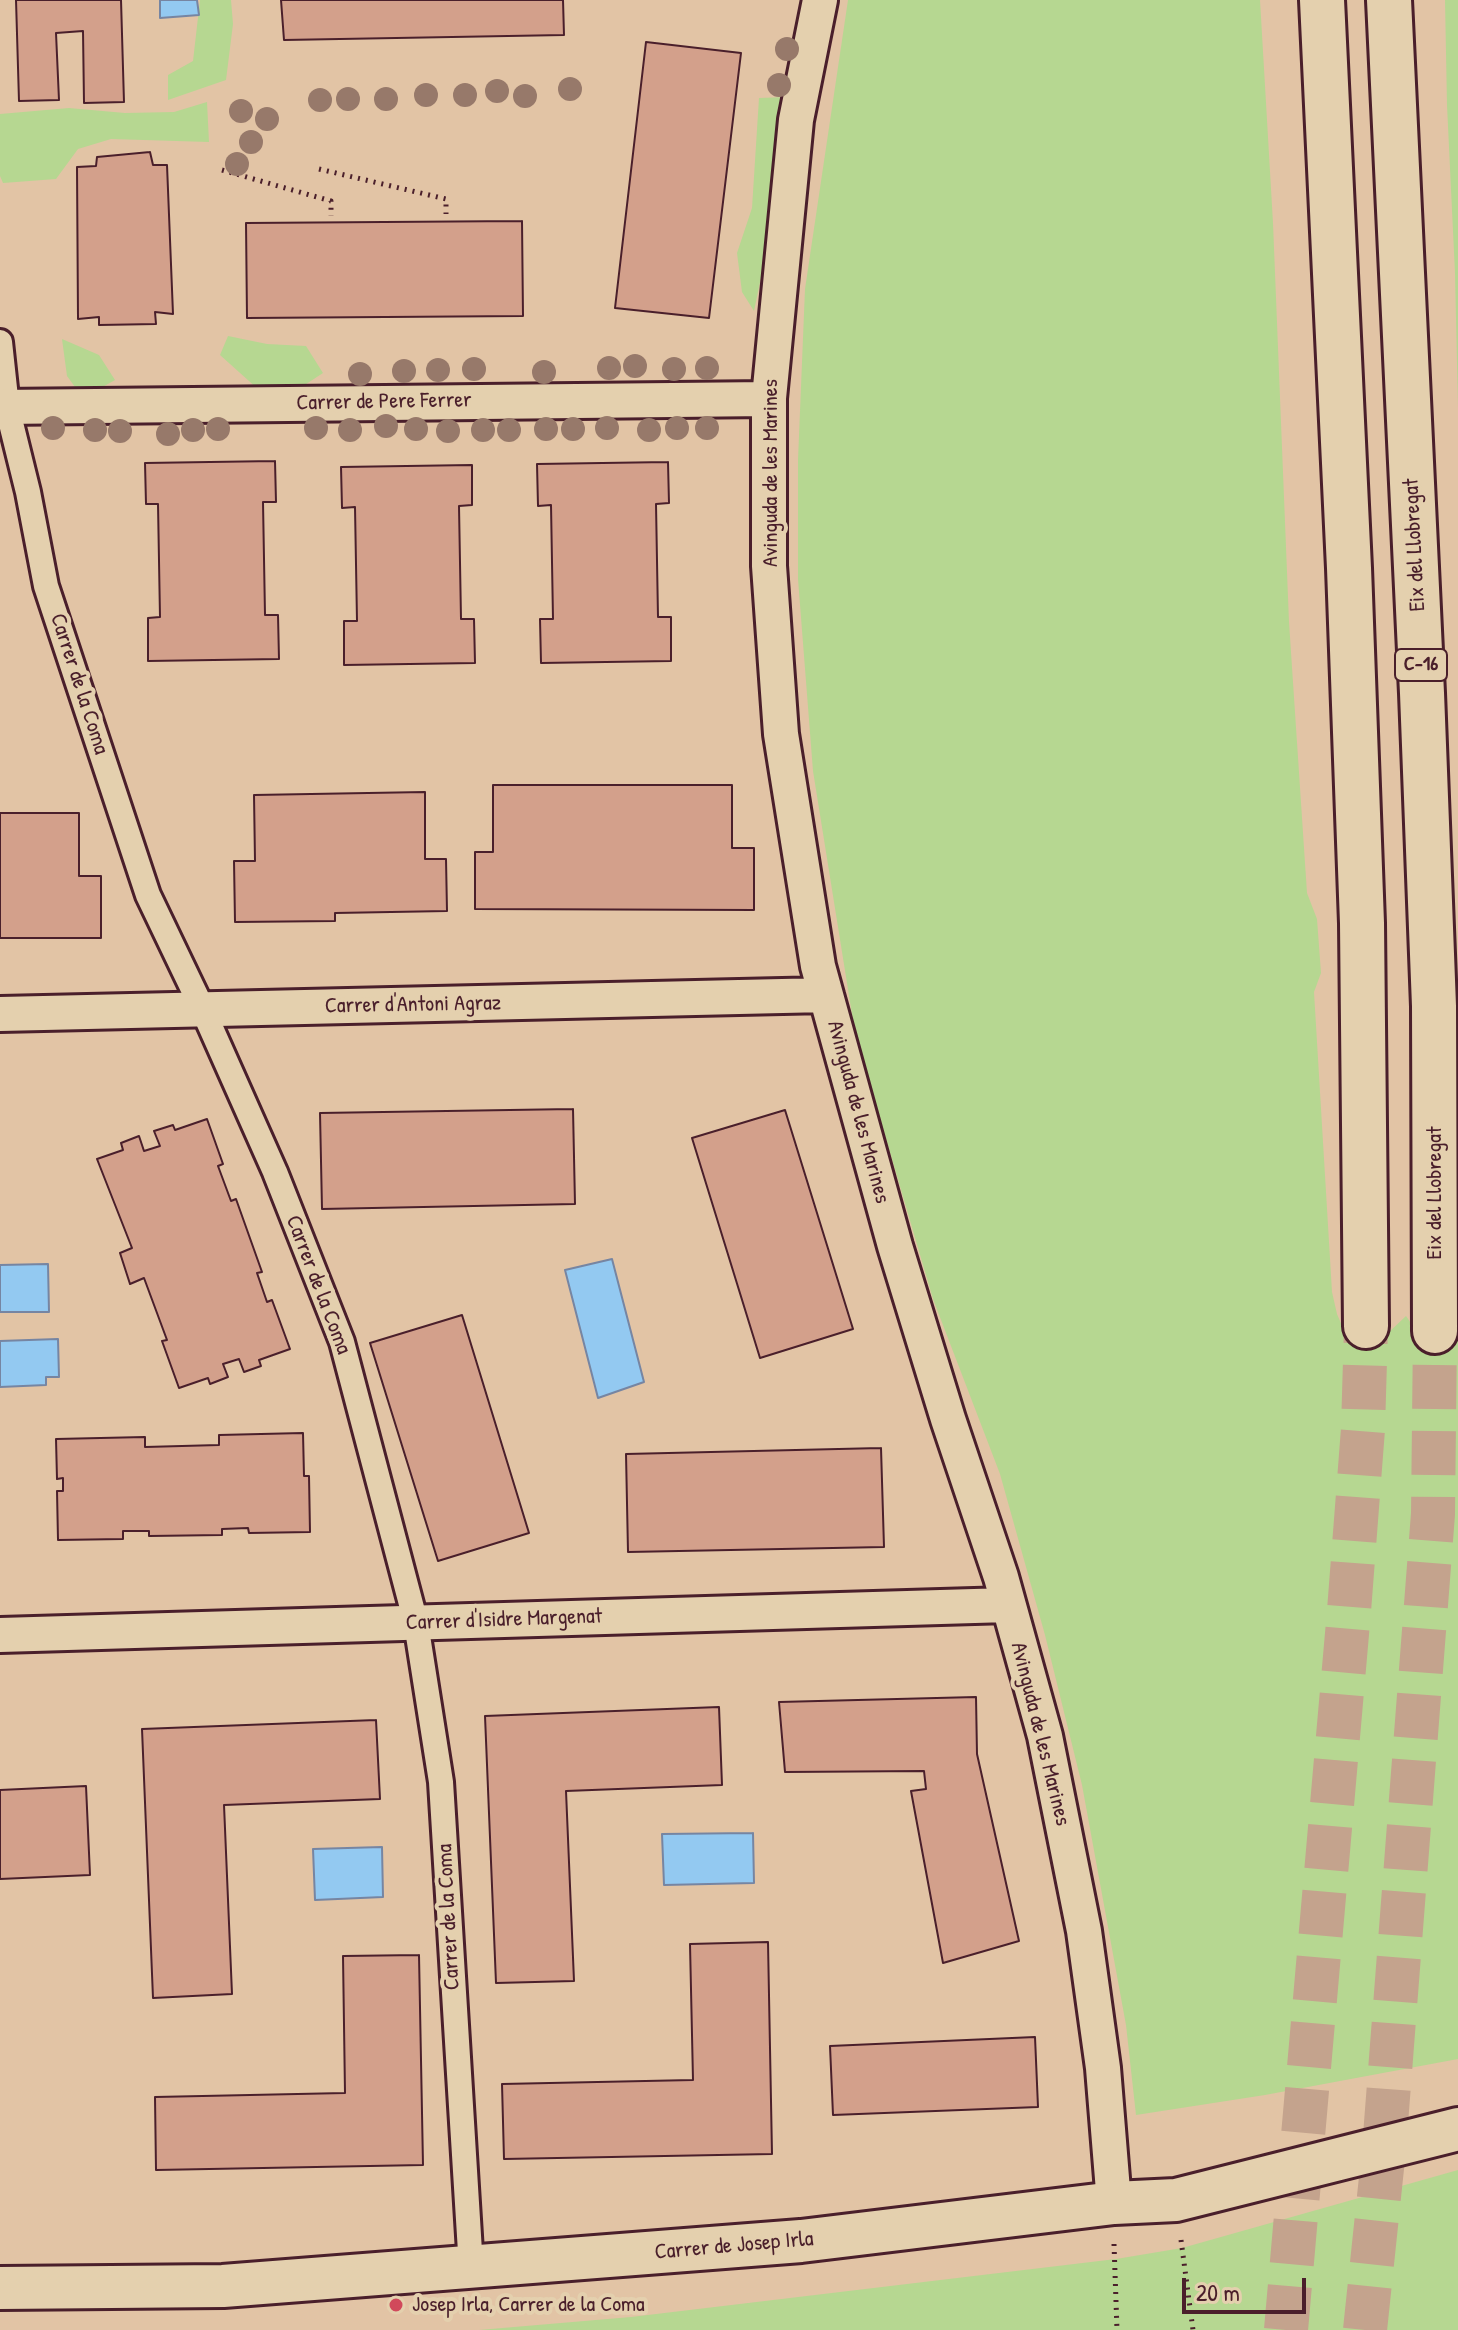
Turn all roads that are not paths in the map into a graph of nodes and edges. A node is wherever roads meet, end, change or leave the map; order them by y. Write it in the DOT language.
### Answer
graph roads {
  1 [pos="820,0"];
  2 [pos="1322,0"];
  3 [pos="1389,0"];
  4 [pos="0,342"];
  5 [pos="769,399"];
  6 [pos="3,407"];
  7 [pos="826,995"];
  8 [pos="203,1010"];
  9 [pos="0,1014"];
  10 [pos="1366,1326"];
  11 [pos="1435,1331"];
  12 [pos="1008,1605"];
  13 [pos="416,1623"];
  14 [pos="0,1635"];
  15 [pos="1458,2129"];
  16 [pos="1114,2203"];
  17 [pos="471,2268"];
  18 [pos="0,2288"];
  1 -- 5 [label="street, Avinguda de les Marines"];
  2 -- 10 [label="highway"];
  3 -- 11 [label="highway, Eix del Llobregat / C-16"];
  4 -- 6 [label="street, Carrer de la Coma"];
  5 -- 6 [label="street, Carrer de Pere Ferrer"];
  5 -- 7 [label="street, Avinguda de les Marines"];
  6 -- 8 [label="street, Carrer de la Coma"];
  7 -- 8 [label="street, Carrer d'Antoni Agraz"];
  7 -- 12 [label="street, Avinguda de les Marines"];
  8 -- 9 [label="street, Carrer d'Antoni Agraz"];
  8 -- 13 [label="street, Carrer de la Coma"];
  12 -- 13 [label="street, Carrer d'Isidre Margenat"];
  12 -- 16 [label="street, Avinguda de les Marines"];
  13 -- 14 [label="street, Carrer d'Isidre Margenat"];
  13 -- 17 [label="street, Carrer de la Coma"];
  15 -- 16 [label="street, Carrer de Josep Irla"];
  16 -- 17 [label="street, Carrer de Josep Irla"];
  17 -- 18 [label="street, Carrer de Josep Irla"];
}
